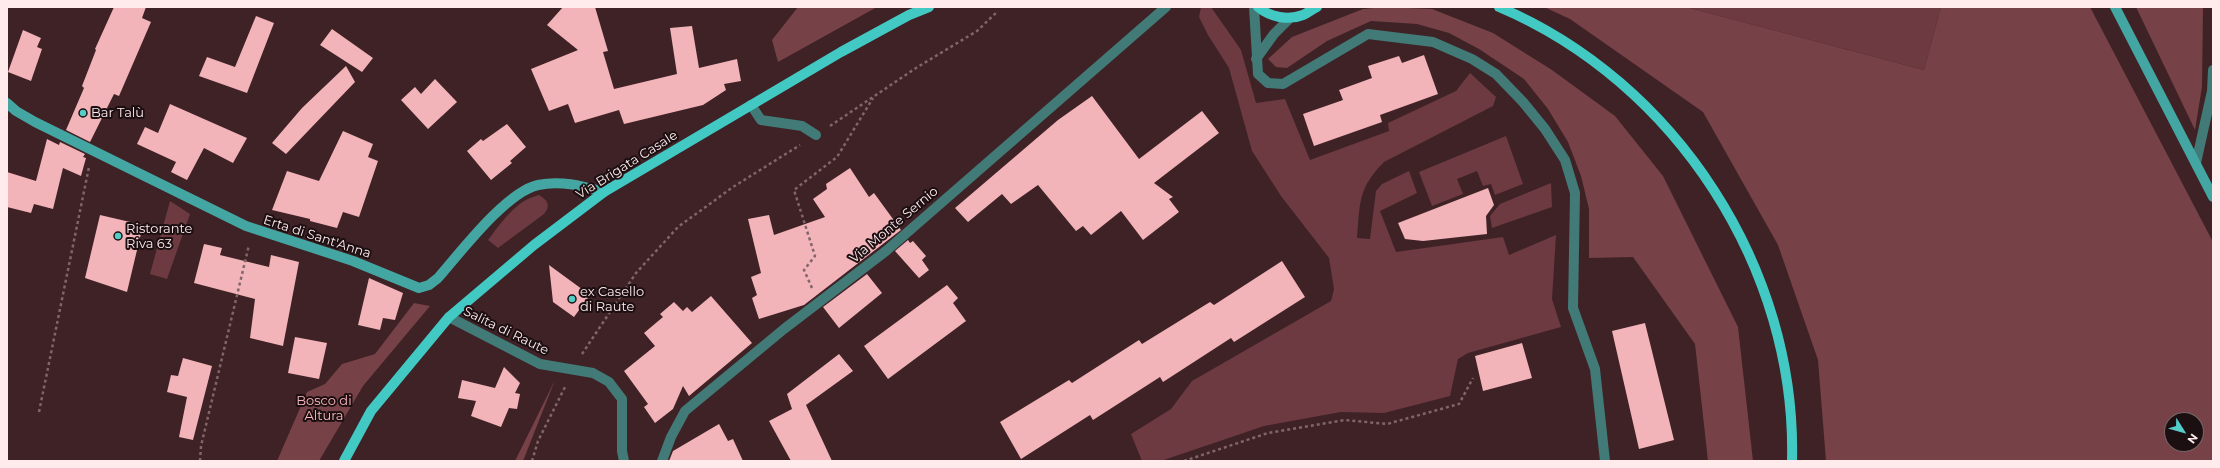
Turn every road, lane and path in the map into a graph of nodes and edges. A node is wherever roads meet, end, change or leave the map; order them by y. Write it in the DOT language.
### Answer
graph roads {
  1 [pos="929,7"];
  2 [pos="1166,7"];
  3 [pos="1254,7"];
  4 [pos="1258,7"];
  5 [pos="1316,7"];
  6 [pos="1499,7"];
  7 [pos="2115,7"];
  8 [pos="998,11"];
  9 [pos="1157,12"];
  10 [pos="1290,18"];
  11 [pos="1256,59"];
  12 [pos="2213,70"];
  13 [pos="874,97"];
  14 [pos="7,103"];
  15 [pos="751,105"];
  16 [pos="816,135"];
  17 [pos="93,149"];
  18 [pos="2196,163"];
  19 [pos="604,192"];
  20 [pos="2213,197"];
  21 [pos="253,229"];
  22 [pos="819,302"];
  23 [pos="449,317"];
  24 [pos="574,370"];
  25 [pos="1473,378"];
  26 [pos="39,412"];
  27 [pos="200,461"];
  28 [pos="344,461"];
  29 [pos="532,461"];
  30 [pos="624,461"];
  31 [pos="662,461"];
  32 [pos="1184,461"];
  33 [pos="1605,461"];
  34 [pos="1792,461"];
  1 -- 15 [label="main road, Via Brigata Casale"];
  2 -- 9 [label="street, Via Monte Sernio"];
  3 -- 11 [label="street"];
  4 -- 10 [label="main road"];
  5 -- 10 [label="main road"];
  6 -- 34 [label="main road"];
  7 -- 18 [label="street"];
  8 -- 13 [label="path"];
  9 -- 22 [label="street, Via Monte Sernio"];
  10 -- 11 [label="street"];
  11 -- 33 [label="street"];
  12 -- 18 [label="street"];
  13 -- 16 [label="path"];
  13 -- 22 [label="path"];
  14 -- 17 [label="street, Erta di Sant'Anna"];
  15 -- 16 [label="street"];
  15 -- 19 [label="main road, Via Brigata Casale"];
  16 -- 24 [label="path"];
  17 -- 21 [label="street, Erta di Sant'Anna"];
  17 -- 26 [label="path"];
  18 -- 20 [label="street"];
  19 -- 21 [label="street, Erta di Sant'Anna"];
  19 -- 23 [label="main road, Via Brigata Casale"];
  21 -- 27 [label="path"];
  22 -- 31 [label="street, Via Monte Sernio"];
  23 -- 24 [label="street, Salita di Raute"];
  23 -- 28 [label="main road, Via Brigata Casale"];
  24 -- 29 [label="path"];
  24 -- 30 [label="street, Salita di Raute"];
  25 -- 32 [label="path"];
}
